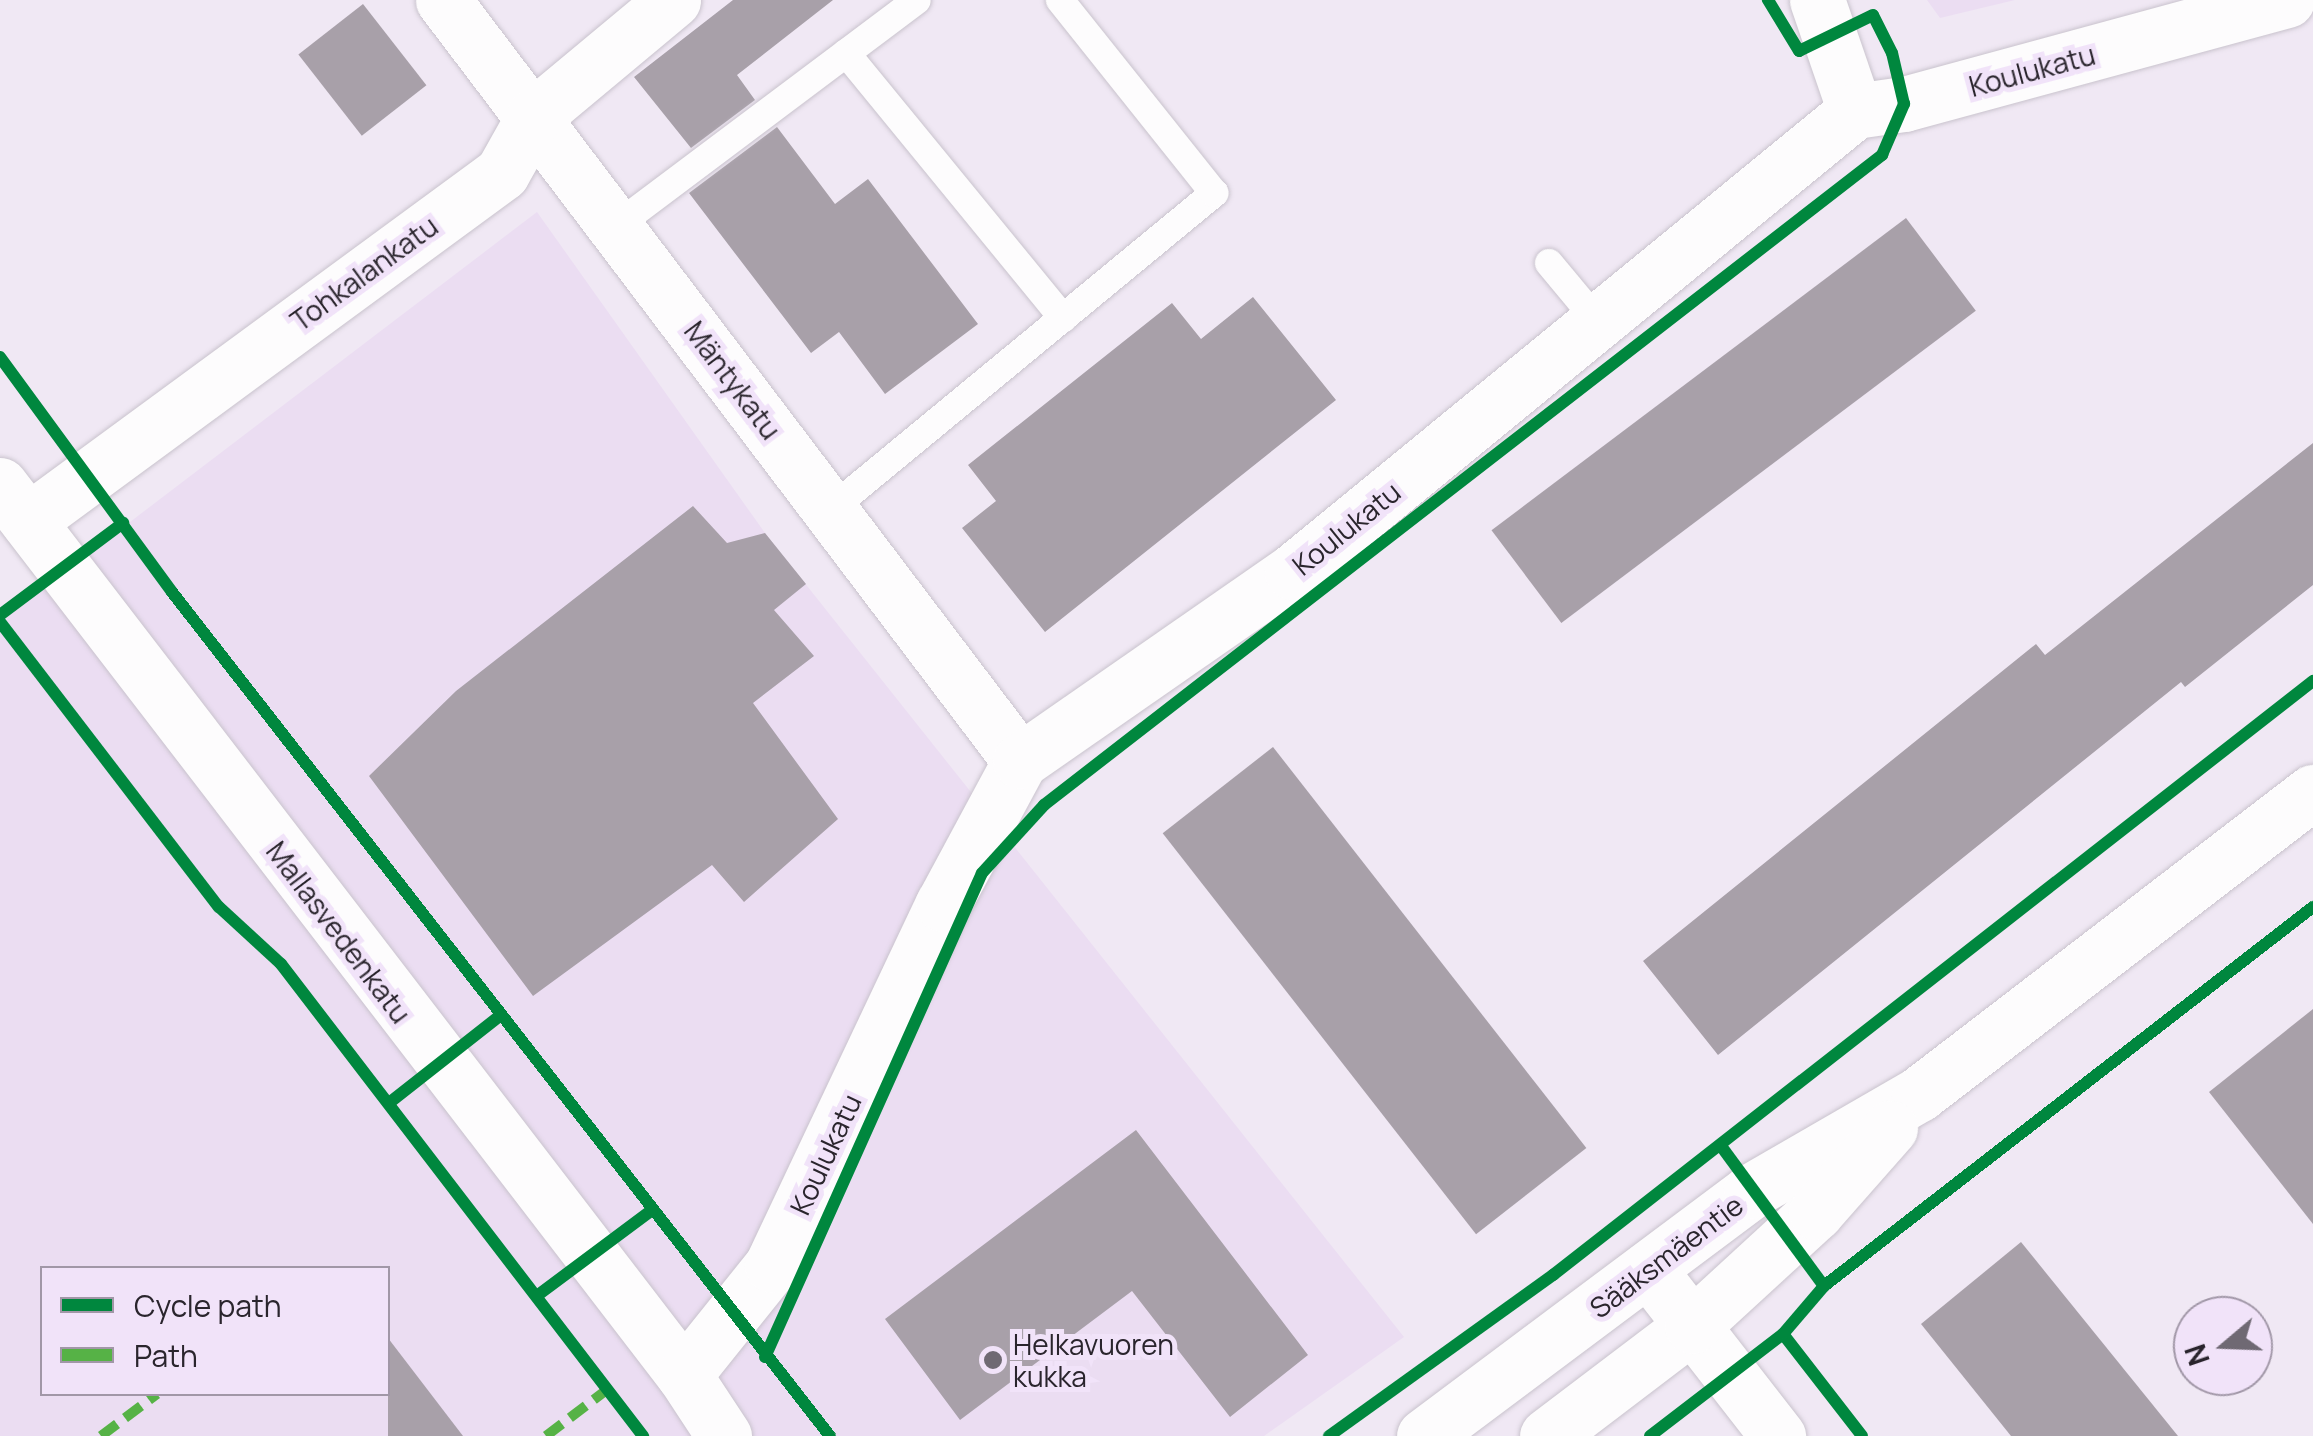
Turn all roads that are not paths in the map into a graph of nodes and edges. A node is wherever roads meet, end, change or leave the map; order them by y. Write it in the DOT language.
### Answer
graph roads {
  1 [pos="443,0"];
  2 [pos="673,0"];
  3 [pos="917,0"];
  4 [pos="1060,0"];
  5 [pos="1816,0"];
  6 [pos="2286,0"];
  7 [pos="846,54"];
  8 [pos="1855,111"];
  9 [pos="534,116"];
  10 [pos="616,226"];
  11 [pos="1549,263"];
  12 [pos="1063,318"];
  13 [pos="1599,323"];
  14 [pos="14,503"];
  15 [pos="831,509"];
  16 [pos="1020,761"];
  17 [pos="2313,792"];
  18 [pos="1919,1094"];
  19 [pos="1648,1269"];
  20 [pos="1692,1326"];
  21 [pos="684,1375"];
  22 [pos="724,1436"];
  23 [pos="751,1436"];
  24 [pos="1424,1436"];
  25 [pos="1547,1436"];
  26 [pos="1778,1436"];
  1 -- 9 [label="street, Mäntykatu"];
  2 -- 9 [label="street, Tohkalankatu"];
  3 -- 7 [label="lane"];
  4 -- 12 [label="lane"];
  5 -- 8 [label="street"];
  6 -- 8 [label="street, Koulukatu"];
  7 -- 10 [label="lane"];
  7 -- 12 [label="lane"];
  8 -- 13 [label="street, Koulukatu"];
  9 -- 10 [label="street, Mäntykatu"];
  9 -- 14 [label="street, Tohkalankatu"];
  10 -- 15 [label="street, Mäntykatu"];
  11 -- 13 [label="lane"];
  12 -- 15 [label="lane"];
  13 -- 16 [label="street, Koulukatu"];
  14 -- 21 [label="street, Mallasvedenkatu"];
  15 -- 16 [label="street, Mäntykatu"];
  16 -- 21 [label="street, Koulukatu"];
  17 -- 18 [label="street, Sääksmäentie"];
  18 -- 19 [label="street, Sääksmäentie"];
  18 -- 20 [label="street, Sääksmäentie"];
  19 -- 20 [label="street"];
  19 -- 24 [label="street, Sääksmäentie"];
  20 -- 25 [label="street, Sääksmäentie"];
  20 -- 26 [label="street"];
  21 -- 22 [label="street, Mallasvedenkatu"];
  21 -- 23 [label="street, Mallasvedenkatu"];
}
